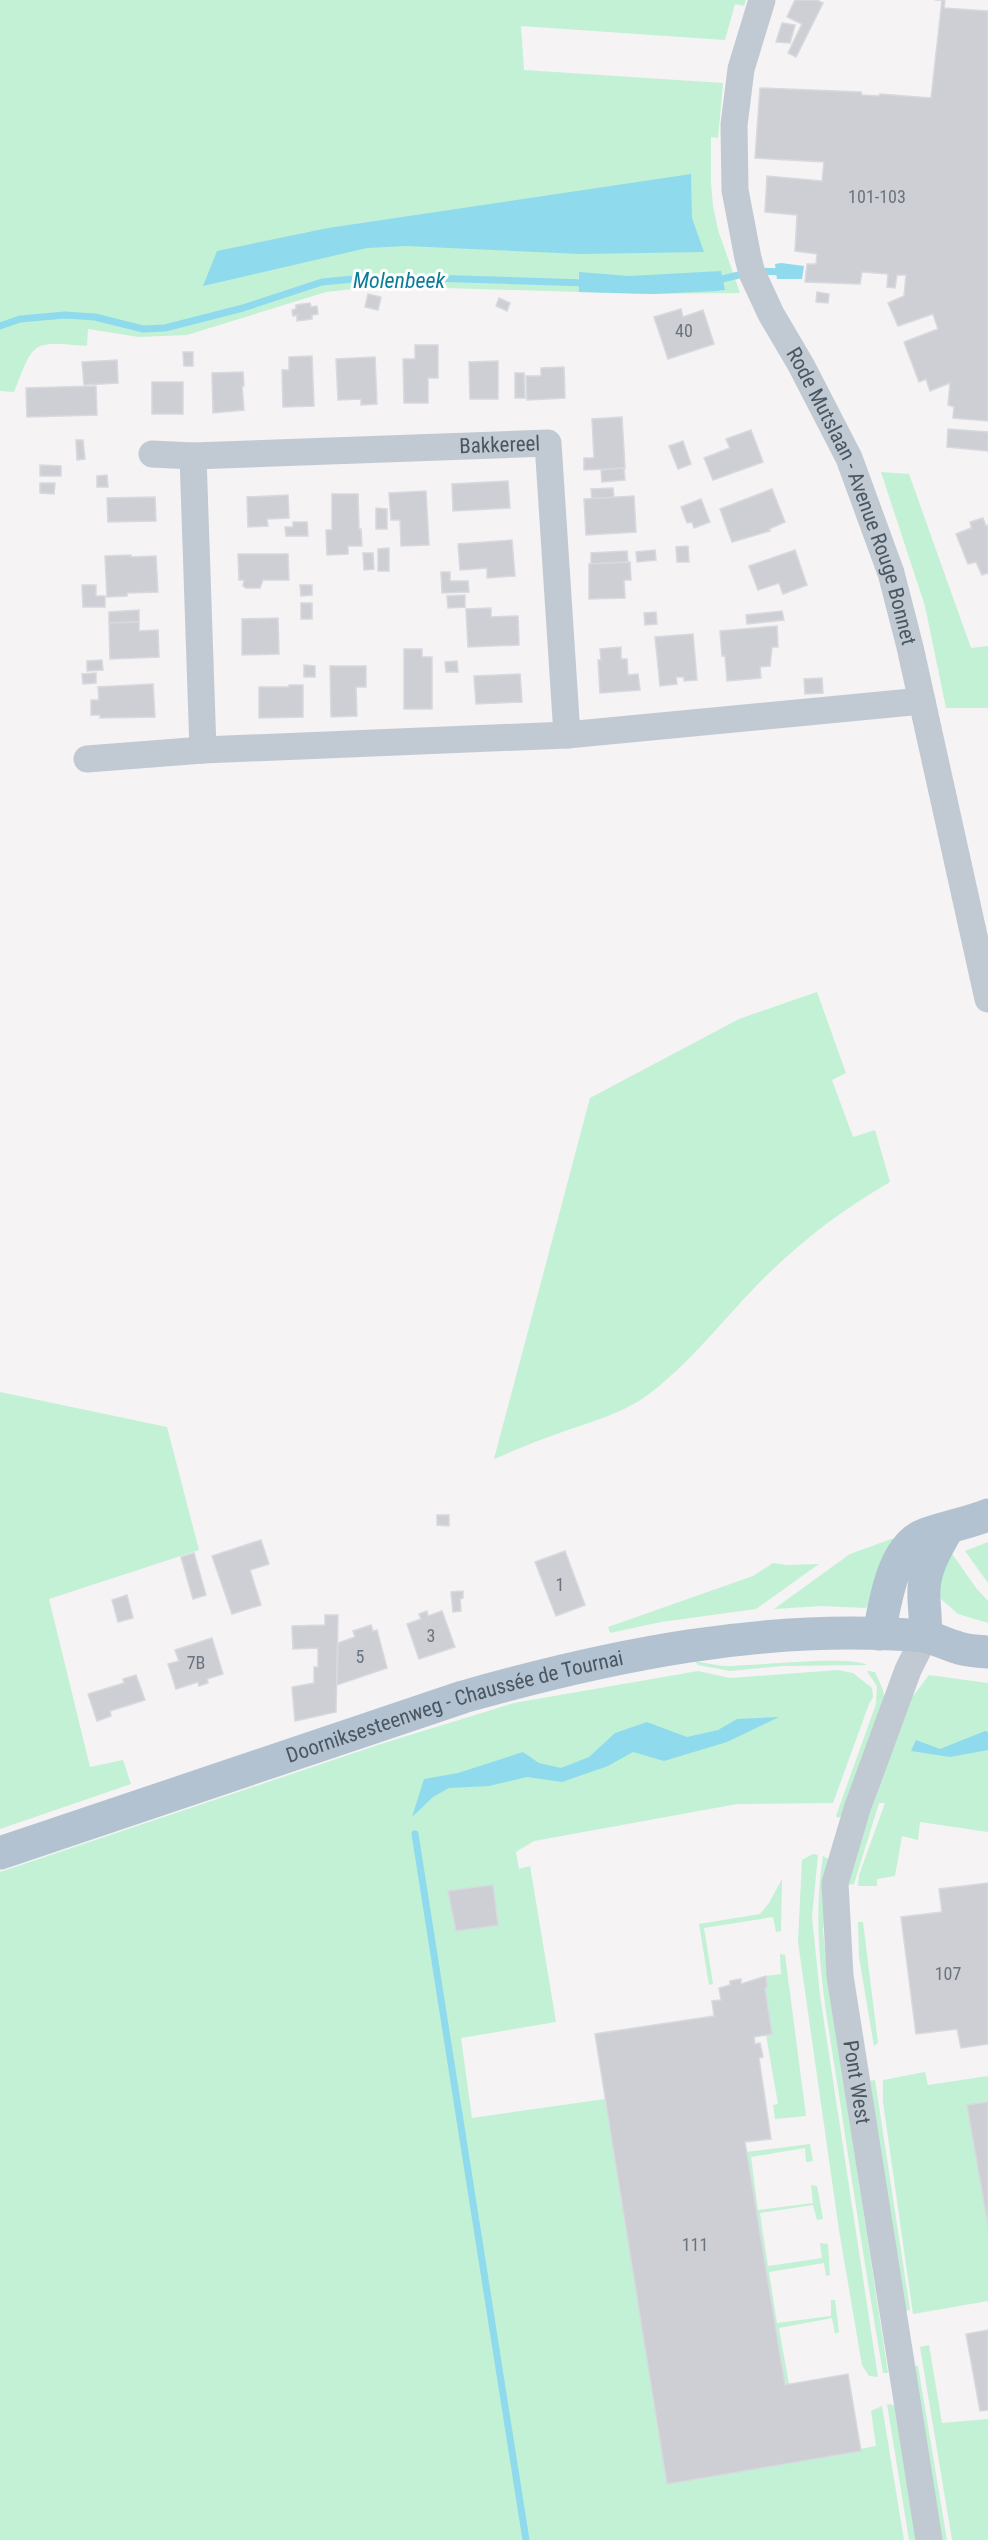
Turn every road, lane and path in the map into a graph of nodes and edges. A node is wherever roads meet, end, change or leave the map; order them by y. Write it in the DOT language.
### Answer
graph roads {
  1 [pos="762,0"];
  2 [pos="152,454"];
  3 [pos="193,456"];
  4 [pos="922,700"];
  5 [pos="567,735"];
  6 [pos="203,750"];
  7 [pos="87,759"];
  8 [pos="983,961"];
  9 [pos="988,999"];
  10 [pos="988,1515"];
  11 [pos="948,1528"];
  12 [pos="879,1634"];
  13 [pos="988,1634"];
  14 [pos="925,1636"];
  15 [pos="988,1652"];
  16 [pos="0,1853"];
  17 [pos="929,2540"];
  1 -- 4 [label="street, Rode Mutslaan - Avenue Rouge Bonnet"];
  2 -- 3 [label="street, Bakkereel"];
  3 -- 5 [label="street, Bakkereel"];
  3 -- 6 [label="street"];
  4 -- 5 [label="street"];
  4 -- 8 [label="street, Rode Mutslaan - Avenue Rouge Bonnet"];
  5 -- 6 [label="street"];
  6 -- 7 [label="street"];
  8 -- 9 [label="street, Rode Mutslaan - Avenue Rouge Bonnet"];
  10 -- 11 [label="main road"];
  11 -- 12 [label="main road"];
  11 -- 14 [label="main road"];
  12 -- 14 [label="main road, Doorniksesteenweg - Chaussée de Tournai"];
  12 -- 16 [label="main road, Doorniksesteenweg - Chaussée de Tournai"];
  13 -- 14 [label="main road, Doorniksesteenweg - Chaussée de Tournai"];
  14 -- 15 [label="main road, Doorniksesteenweg - Chaussée de Tournai"];
  14 -- 17 [label="street, Pont West"];
}
